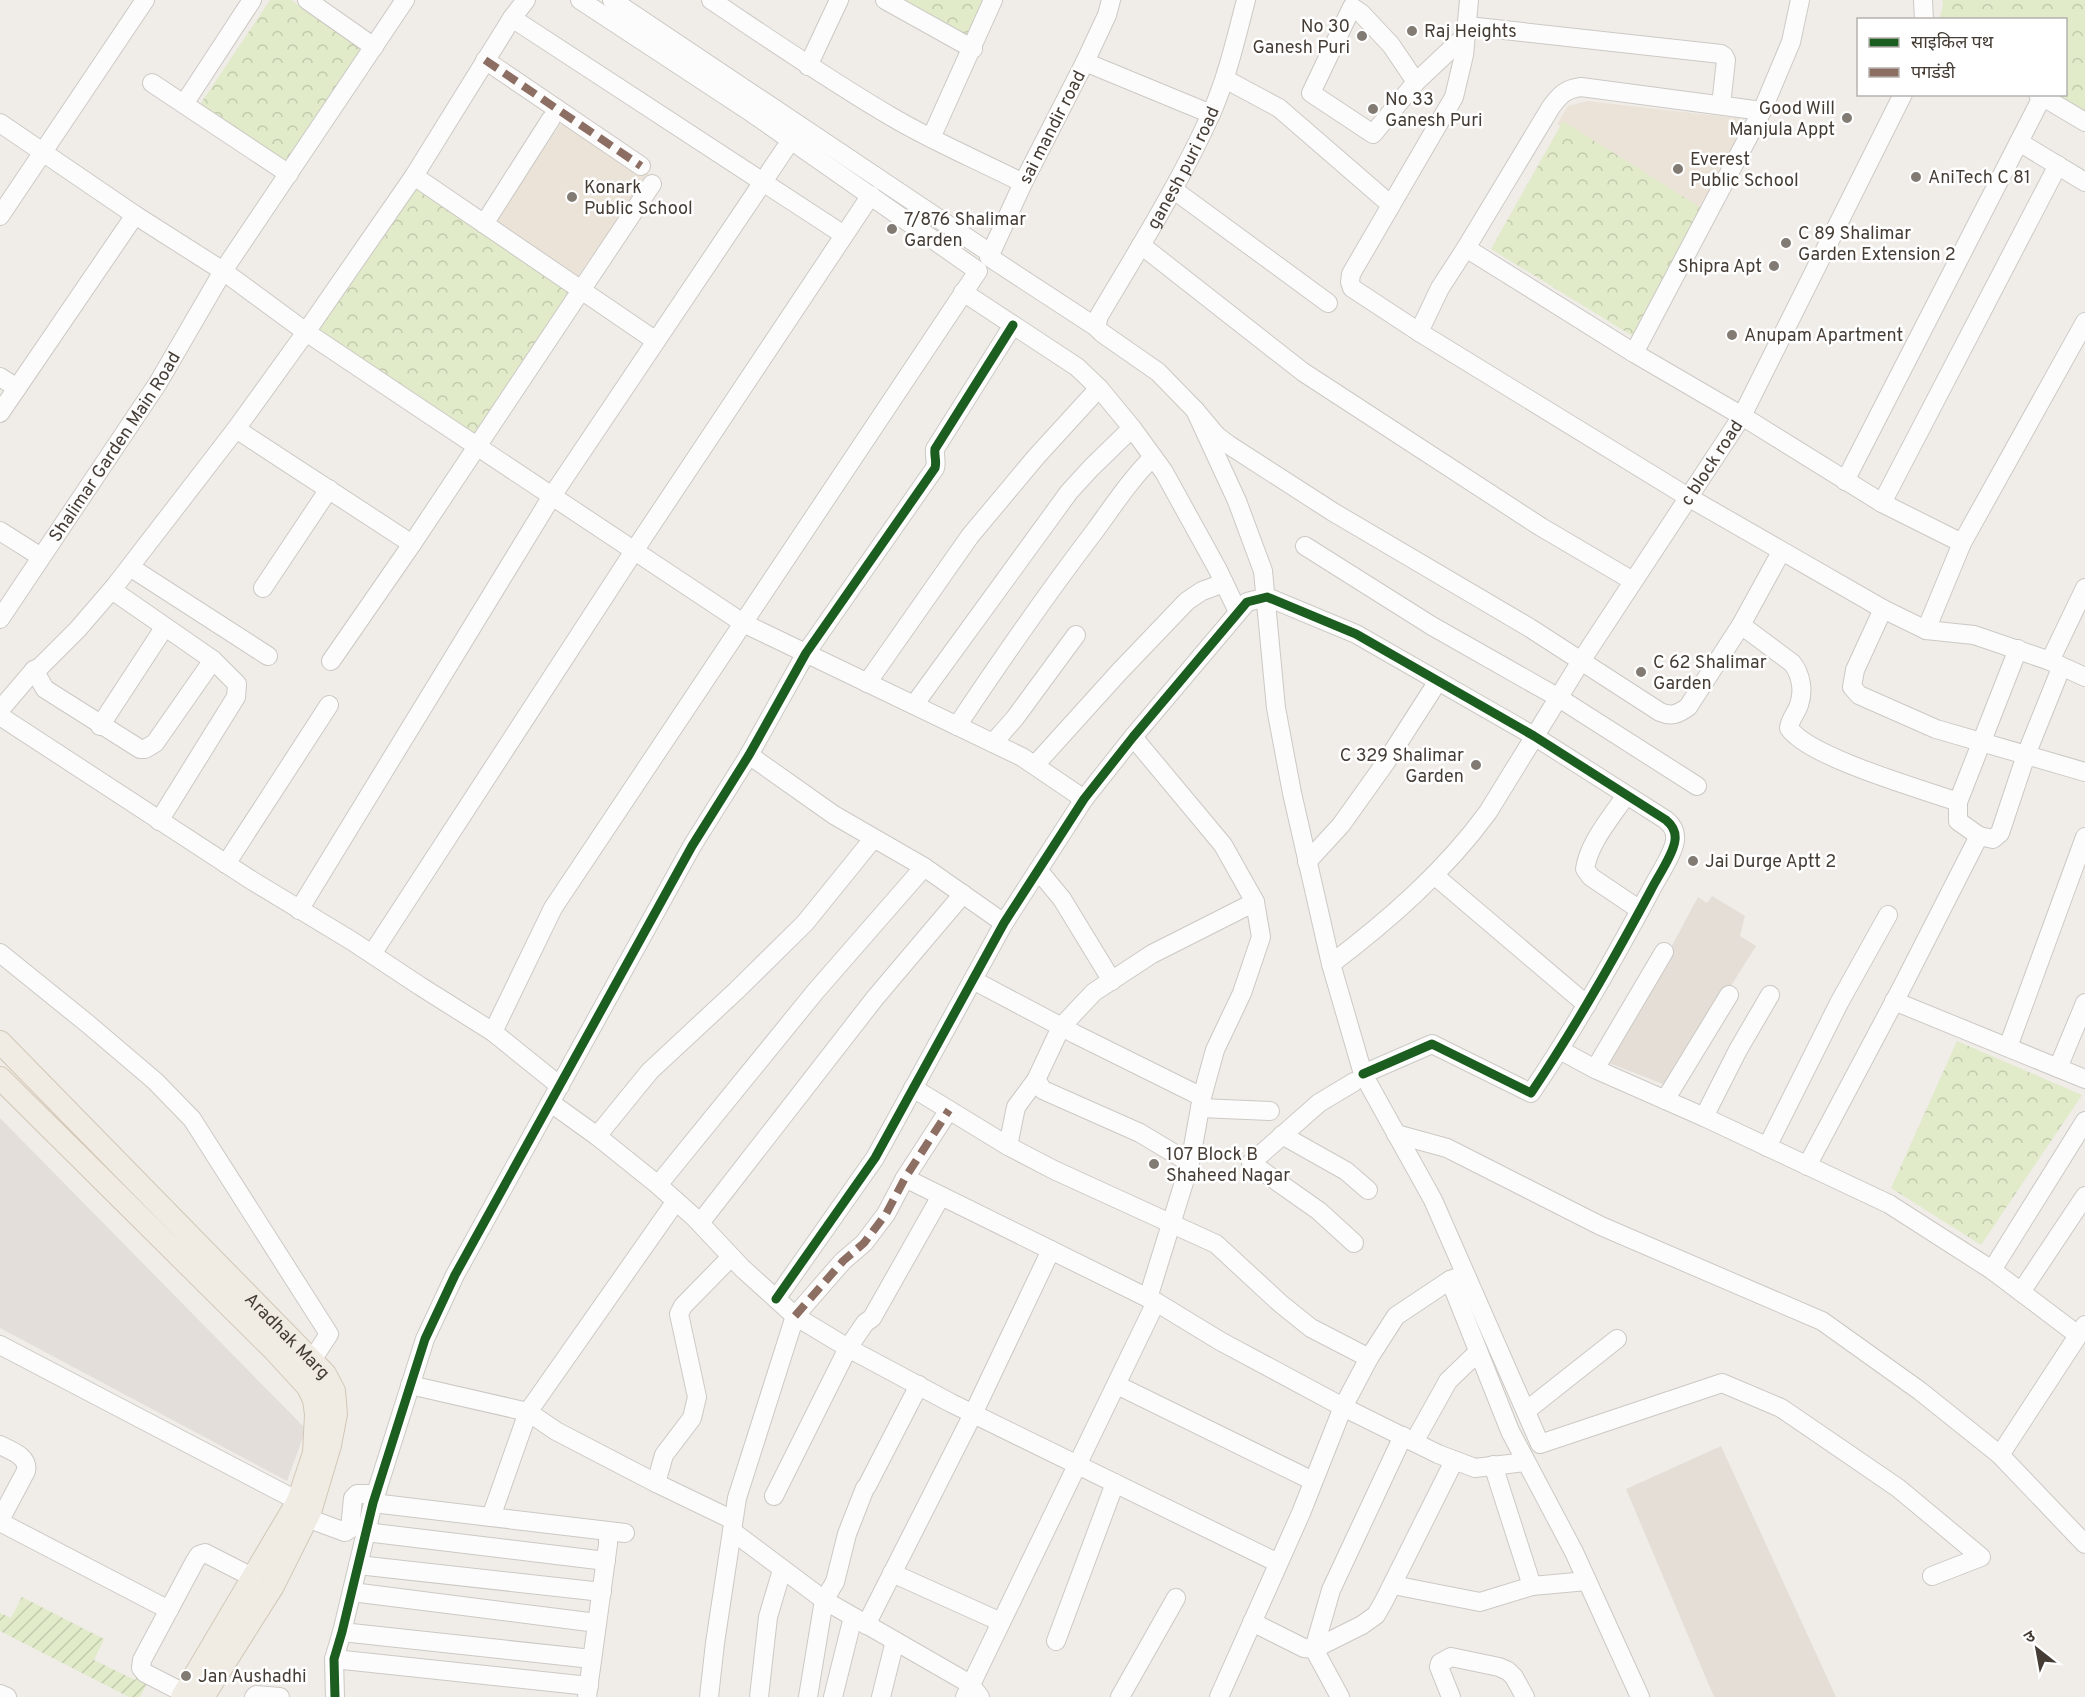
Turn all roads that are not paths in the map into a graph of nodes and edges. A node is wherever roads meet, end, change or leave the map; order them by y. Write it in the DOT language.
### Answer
graph roads {
  1 [pos="145,0"];
  2 [pos="252,0"];
  3 [pos="307,0"];
  4 [pos="405,0"];
  5 [pos="526,0"];
  6 [pos="580,0"];
  7 [pos="612,0"];
  8 [pos="711,0"];
  9 [pos="839,0"];
  10 [pos="885,0"];
  11 [pos="993,0"];
  12 [pos="1111,0"];
  13 [pos="1246,0"];
  14 [pos="1469,0"];
  15 [pos="1800,0"];
  16 [pos="1923,0"];
  17 [pos="734,7"];
  18 [pos="512,18"];
  19 [pos="1924,18"];
  20 [pos="1467,30"];
  21 [pos="374,47"];
  22 [pos="973,49"];
  23 [pos="485,60"];
  24 [pos="1085,62"];
  25 [pos="808,66"];
  26 [pos="1225,79"];
  27 [pos="1416,82"];
  28 [pos="152,83"];
  29 [pos="1902,96"];
  30 [pos="2040,96"];
  31 [pos="184,104"];
  32 [pos="1721,105"];
  33 [pos="1762,111"];
  34 [pos="1211,114"];
  35 [pos="2084,118"];
  36 [pos="550,119"];
  37 [pos="0,123"];
  38 [pos="931,138"];
  39 [pos="2019,142"];
  40 [pos="785,149"];
  41 [pos="43,152"];
  42 [pos="2058,165"];
  43 [pos="641,166"];
  44 [pos="289,174"];
  45 [pos="414,176"];
  46 [pos="763,182"];
  47 [pos="2085,182"];
  48 [pos="652,183"];
  49 [pos="1023,183"];
  50 [pos="1173,190"];
  51 [pos="871,195"];
  52 [pos="1391,205"];
  53 [pos="135,215"];
  54 [pos="0,216"];
  55 [pos="484,224"];
  56 [pos="844,235"];
  57 [pos="1141,245"];
  58 [pos="1466,248"];
  59 [pos="990,253"];
  60 [pos="223,271"];
  61 [pos="581,290"];
  62 [pos="963,292"];
  63 [pos="1328,303"];
  64 [pos="2085,322"];
  65 [pos="1013,325"];
  66 [pos="1096,327"];
  67 [pos="306,332"];
  68 [pos="1419,332"];
  69 [pos="656,341"];
  70 [pos="1634,353"];
  71 [pos="0,377"];
  72 [pos="17,388"];
  73 [pos="1099,388"];
  74 [pos="1195,410"];
  75 [pos="0,412"];
  76 [pos="1742,416"];
  77 [pos="1132,428"];
  78 [pos="236,429"];
  79 [pos="477,446"];
  80 [pos="1152,456"];
  81 [pos="1845,481"];
  82 [pos="329,489"];
  83 [pos="552,496"];
  84 [pos="1688,497"];
  85 [pos="1882,503"];
  86 [pos="0,531"];
  87 [pos="1962,543"];
  88 [pos="412,544"];
  89 [pos="1305,546"];
  90 [pos="634,550"];
  91 [pos="1780,552"];
  92 [pos="41,557"];
  93 [pos="130,567"];
  94 [pos="1634,581"];
  95 [pos="1224,583"];
  96 [pos="263,588"];
  97 [pos="2085,588"];
  98 [pos="112,591"];
  99 [pos="1267,597"];
  100 [pos="1242,607"];
  101 [pos="1883,609"];
  102 [pos="0,619"];
  103 [pos="743,623"];
  104 [pos="1741,625"];
  105 [pos="164,628"];
  106 [pos="1926,630"];
  107 [pos="1076,635"];
  108 [pos="2018,649"];
  109 [pos="806,652"];
  110 [pos="268,656"];
  111 [pos="213,660"];
  112 [pos="331,661"];
  113 [pos="1581,661"];
  114 [pos="2055,664"];
  115 [pos="34,670"];
  116 [pos="2085,677"];
  117 [pos="1438,681"];
  118 [pos="867,683"];
  119 [pos="1559,698"];
  120 [pos="328,705"];
  121 [pos="914,705"];
  122 [pos="0,710"];
  123 [pos="0,716"];
  124 [pos="100,726"];
  125 [pos="957,726"];
  126 [pos="1534,736"];
  127 [pos="1133,737"];
  128 [pos="1981,742"];
  129 [pos="993,743"];
  130 [pos="749,755"];
  131 [pos="2026,755"];
  132 [pos="1035,765"];
  133 [pos="2085,772"];
  134 [pos="1697,786"];
  135 [pos="1626,795"];
  136 [pos="1084,799"];
  137 [pos="1958,802"];
  138 [pos="159,821"];
  139 [pos="1978,836"];
  140 [pos="2085,837"];
  141 [pos="873,839"];
  142 [pos="1307,862"];
  143 [pos="226,864"];
  144 [pos="924,867"];
  145 [pos="1038,870"];
  146 [pos="1434,875"];
  147 [pos="963,894"];
  148 [pos="1255,902"];
  149 [pos="299,910"];
  150 [pos="1640,910"];
  151 [pos="1888,915"];
  152 [pos="1004,923"];
  153 [pos="1664,952"];
  154 [pos="0,953"];
  155 [pos="372,954"];
  156 [pos="1331,964"];
  157 [pos="973,980"];
  158 [pos="1112,981"];
  159 [pos="1729,995"];
  160 [pos="1770,995"];
  161 [pos="1894,1001"];
  162 [pos="2085,1003"];
  163 [pos="1587,1005"];
  164 [pos="1061,1027"];
  165 [pos="493,1032"];
  166 [pos="0,1042"];
  167 [pos="2008,1047"];
  168 [pos="1560,1050"];
  169 [pos="2058,1068"];
  170 [pos="1595,1069"];
  171 [pos="0,1078"];
  172 [pos="1358,1078"];
  173 [pos="2085,1079"];
  174 [pos="1036,1080"];
  175 [pos="560,1086"];
  176 [pos="913,1088"];
  177 [pos="1665,1100"];
  178 [pos="551,1103"];
  179 [pos="1201,1103"];
  180 [pos="949,1110"];
  181 [pos="1270,1111"];
  182 [pos="1704,1117"];
  183 [pos="2085,1121"];
  184 [pos="1396,1134"];
  185 [pos="597,1136"];
  186 [pos="1282,1136"];
  187 [pos="1008,1146"];
  188 [pos="1767,1147"];
  189 [pos="1190,1163"];
  190 [pos="1807,1166"];
  191 [pos="905,1178"];
  192 [pos="658,1185"];
  193 [pos="1368,1190"];
  194 [pos="941,1196"];
  195 [pos="2085,1196"];
  196 [pos="676,1201"];
  197 [pos="700,1223"];
  198 [pos="1172,1225"];
  199 [pos="1354,1242"];
  200 [pos="1050,1250"];
  201 [pos="731,1257"];
  202 [pos="1992,1270"];
  203 [pos="1457,1278"];
  204 [pos="2020,1292"];
  205 [pos="776,1299"];
  206 [pos="1152,1300"];
  207 [pos="795,1316"];
  208 [pos="2082,1330"];
  209 [pos="1617,1339"];
  210 [pos="0,1345"];
  211 [pos="848,1348"];
  212 [pos="1478,1352"];
  213 [pos="1369,1358"];
  214 [pos="312,1360"];
  215 [pos="410,1385"];
  216 [pos="1117,1385"];
  217 [pos="919,1386"];
  218 [pos="1343,1407"];
  219 [pos="1526,1411"];
  220 [pos="528,1412"];
  221 [pos="973,1414"];
  222 [pos="1408,1439"];
  223 [pos="0,1445"];
  224 [pos="2000,1455"];
  225 [pos="1454,1461"];
  226 [pos="1526,1462"];
  227 [pos="1079,1465"];
  228 [pos="1493,1465"];
  229 [pos="1313,1481"];
  230 [pos="656,1483"];
  231 [pos="1115,1484"];
  232 [pos="774,1496"];
  233 [pos="374,1498"];
  234 [pos="303,1509"];
  235 [pos="491,1517"];
  236 [pos="0,1521"];
  237 [pos="733,1526"];
  238 [pos="366,1532"];
  239 [pos="2085,1544"];
  240 [pos="606,1561"];
  241 [pos="1278,1563"];
  242 [pos="358,1565"];
  243 [pos="782,1570"];
  244 [pos="892,1573"];
  245 [pos="1932,1576"];
  246 [pos="252,1577"];
  247 [pos="1587,1581"];
  248 [pos="1393,1585"];
  249 [pos="1532,1586"];
  250 [pos="352,1592"];
  251 [pos="602,1592"];
  252 [pos="1176,1598"];
  253 [pos="824,1600"];
  254 [pos="169,1610"];
  255 [pos="860,1621"];
  256 [pos="1001,1622"];
  257 [pos="1252,1622"];
  258 [pos="597,1623"];
  259 [pos="342,1632"];
  260 [pos="895,1641"];
  261 [pos="1056,1641"];
  262 [pos="1314,1649"];
  263 [pos="334,1659"];
  264 [pos="592,1659"];
  265 [pos="588,1692"];
  266 [pos="972,1693"];
  267 [pos="0,1694"];
  268 [pos="1337,1695"];
  269 [pos="190,1696"];
  270 [pos="7,1697"];
  271 [pos="254,1697"];
  272 [pos="280,1697"];
  273 [pos="335,1697"];
  274 [pos="709,1697"];
  275 [pos="759,1697"];
  276 [pos="808,1697"];
  277 [pos="833,1697"];
  278 [pos="880,1697"];
  279 [pos="1120,1697"];
  280 [pos="1219,1697"];
  281 [pos="1451,1697"];
  282 [pos="1525,1697"];
  283 [pos="1640,1697"];
  1 -- 41 [label="street"];
  2 -- 31 [label="street"];
  3 -- 21 [label="street"];
  4 -- 21 [label="street, Shalimar Garden Main Road"];
  5 -- 18 [label="street"];
  6 -- 51 [label="street"];
  7 -- 59 [label="street"];
  8 -- 17 [label="street"];
  9 -- 25 [label="street"];
  10 -- 22 [label="street"];
  11 -- 22 [label="street"];
  12 -- 24 [label="street, sai mandir road"];
  13 -- 26 [label="street, ganesh puri road"];
  14 -- 20 [label="street"];
  15 -- 33 [label="street"];
  16 -- 19 [label="street"];
  17 -- 25 [label="street"];
  18 -- 23 [label="street"];
  18 -- 46 [label="street"];
  20 -- 27 [label="street"];
  20 -- 32 [label="street"];
  20 -- 52 [label="street"];
  21 -- 44 [label="street, Shalimar Garden Main Road"];
  22 -- 38 [label="street"];
  23 -- 43 [label="street"];
  23 -- 45 [label="street"];
  24 -- 34 [label="street"];
  24 -- 49 [label="street, sai mandir road"];
  25 -- 38 [label="street"];
  26 -- 34 [label="street, ganesh puri road"];
  26 -- 52 [label="street"];
  27 -- 27 [label="street"];
  28 -- 31 [label="street"];
  29 -- 76 [label="street, c block road"];
  30 -- 35 [label="street"];
  30 -- 39 [label="street"];
  31 -- 44 [label="street"];
  32 -- 33 [label="street"];
  32 -- 58 [label="street"];
  33 -- 70 [label="street"];
  34 -- 50 [label="street, ganesh puri road"];
  36 -- 55 [label="street"];
  37 -- 41 [label="street"];
  38 -- 49 [label="street"];
  39 -- 42 [label="street"];
  39 -- 81 [label="street"];
  40 -- 46 [label="street"];
  41 -- 53 [label="street"];
  41 -- 54 [label="street"];
  42 -- 47 [label="street"];
  42 -- 85 [label="street"];
  44 -- 60 [label="street, Shalimar Garden Main Road"];
  45 -- 55 [label="street"];
  45 -- 67 [label="street"];
  46 -- 56 [label="street"];
  46 -- 69 [label="street"];
  48 -- 61 [label="street"];
  49 -- 59 [label="street, sai mandir road"];
  50 -- 57 [label="street, ganesh puri road"];
  50 -- 63 [label="street"];
  51 -- 56 [label="street"];
  51 -- 62 [label="street"];
  52 -- 68 [label="street"];
  53 -- 60 [label="street"];
  53 -- 72 [label="street"];
  55 -- 61 [label="street"];
  56 -- 90 [label="street"];
  57 -- 66 [label="street, ganesh puri road"];
  57 -- 94 [label="street"];
  58 -- 68 [label="street"];
  58 -- 70 [label="street"];
  59 -- 66 [label="street"];
  60 -- 67 [label="street"];
  60 -- 92 [label="street, Shalimar Garden Main Road"];
  61 -- 69 [label="street"];
  61 -- 79 [label="street"];
  62 -- 65 [label="street"];
  62 -- 103 [label="street"];
  64 -- 87 [label="street"];
  65 -- 73 [label="street"];
  65 -- 109 [label="street"];
  66 -- 74 [label="street"];
  67 -- 78 [label="street"];
  67 -- 79 [label="street"];
  68 -- 84 [label="street"];
  69 -- 83 [label="street"];
  70 -- 76 [label="street"];
  71 -- 72 [label="street"];
  72 -- 75 [label="street"];
  73 -- 77 [label="street"];
  73 -- 118 [label="street"];
  74 -- 99 [label="street"];
  74 -- 113 [label="street"];
  76 -- 81 [label="street"];
  76 -- 84 [label="street, c block road"];
  77 -- 80 [label="street"];
  77 -- 121 [label="street"];
  78 -- 82 [label="street"];
  78 -- 93 [label="street"];
  79 -- 83 [label="street"];
  79 -- 88 [label="street"];
  80 -- 95 [label="street"];
  80 -- 125 [label="street"];
  81 -- 85 [label="street"];
  82 -- 88 [label="street"];
  82 -- 96 [label="street"];
  83 -- 90 [label="street"];
  83 -- 149 [label="street"];
  84 -- 91 [label="street"];
  84 -- 94 [label="street, c block road"];
  85 -- 87 [label="street"];
  86 -- 92 [label="street"];
  87 -- 106 [label="street"];
  88 -- 112 [label="street"];
  89 -- 119 [label="street"];
  90 -- 103 [label="street"];
  90 -- 155 [label="street"];
  91 -- 101 [label="street"];
  91 -- 104 [label="street"];
  92 -- 102 [label="street, Shalimar Garden Main Road"];
  93 -- 98 [label="street"];
  93 -- 110 [label="street"];
  94 -- 113 [label="street, c block road"];
  95 -- 100 [label="street"];
  95 -- 132 [label="street"];
  97 -- 114 [label="street"];
  98 -- 105 [label="street"];
  98 -- 115 [label="street"];
  99 -- 100 [label="street"];
  99 -- 117 [label="street"];
  99 -- 142 [label="street"];
  100 -- 127 [label="street"];
  101 -- 106 [label="street"];
  101 -- 128 [label="street"];
  103 -- 109 [label="street"];
  103 -- 165 [label="street"];
  104 -- 113 [label="street"];
  104 -- 137 [label="street"];
  105 -- 111 [label="street"];
  105 -- 124 [label="street"];
  106 -- 108 [label="street"];
  107 -- 129 [label="street"];
  108 -- 114 [label="street"];
  108 -- 128 [label="street"];
  109 -- 118 [label="street"];
  109 -- 130 [label="street"];
  111 -- 124 [label="street"];
  111 -- 138 [label="street"];
  113 -- 119 [label="street, c block road"];
  114 -- 116 [label="street"];
  114 -- 131 [label="street"];
  115 -- 122 [label="street"];
  115 -- 124 [label="street"];
  117 -- 126 [label="street"];
  117 -- 142 [label="street"];
  118 -- 121 [label="street"];
  119 -- 126 [label="street, c block road"];
  119 -- 134 [label="street"];
  120 -- 143 [label="street"];
  121 -- 125 [label="street"];
  123 -- 138 [label="street"];
  125 -- 129 [label="street"];
  126 -- 135 [label="street"];
  126 -- 146 [label="street, c block road"];
  127 -- 136 [label="street"];
  127 -- 148 [label="street"];
  128 -- 131 [label="street"];
  128 -- 137 [label="street"];
  129 -- 132 [label="street"];
  130 -- 141 [label="street"];
  130 -- 175 [label="street"];
  131 -- 133 [label="street"];
  131 -- 139 [label="street"];
  132 -- 136 [label="street"];
  135 -- 150 [label="street"];
  135 -- 150 [label="street"];
  136 -- 145 [label="street"];
  137 -- 139 [label="street"];
  138 -- 143 [label="street"];
  139 -- 161 [label="street"];
  140 -- 167 [label="street"];
  141 -- 144 [label="street"];
  141 -- 185 [label="street"];
  142 -- 156 [label="street"];
  143 -- 149 [label="street"];
  144 -- 147 [label="street"];
  144 -- 192 [label="street"];
  145 -- 152 [label="street"];
  145 -- 158 [label="street"];
  146 -- 156 [label="street, c block road"];
  146 -- 163 [label="street"];
  147 -- 152 [label="street"];
  147 -- 197 [label="street"];
  148 -- 158 [label="street"];
  148 -- 179 [label="street"];
  149 -- 155 [label="street"];
  150 -- 163 [label="street"];
  151 -- 188 [label="street"];
  152 -- 157 [label="street"];
  153 -- 170 [label="street"];
  154 -- 214 [label="street"];
  155 -- 165 [label="street"];
  156 -- 172 [label="street"];
  157 -- 164 [label="street"];
  157 -- 176 [label="street"];
  158 -- 164 [label="street"];
  159 -- 177 [label="street"];
  160 -- 182 [label="street"];
  161 -- 167 [label="street"];
  161 -- 190 [label="street"];
  162 -- 169 [label="street"];
  163 -- 168 [label="street"];
  164 -- 174 [label="street"];
  164 -- 179 [label="street"];
  165 -- 175 [label="street"];
  166 -- 214 [label="main road, Aradhak Marg"];
  167 -- 169 [label="street"];
  168 -- 170 [label="street"];
  168 -- 172 [label="street"];
  169 -- 173 [label="street"];
  170 -- 177 [label="street"];
  171 -- 234 [label="main road, Aradhak Marg"];
  172 -- 184 [label="street"];
  172 -- 186 [label="street"];
  174 -- 187 [label="street"];
  174 -- 189 [label="street"];
  175 -- 178 [label="street"];
  176 -- 180 [label="street"];
  176 -- 205 [label="street"];
  177 -- 182 [label="street"];
  178 -- 185 [label="street"];
  178 -- 215 [label="street"];
  179 -- 181 [label="street"];
  179 -- 189 [label="street"];
  180 -- 187 [label="street"];
  180 -- 191 [label="street"];
  182 -- 188 [label="street"];
  183 -- 202 [label="street"];
  184 -- 203 [label="street"];
  184 -- 224 [label="street"];
  185 -- 192 [label="street"];
  186 -- 193 [label="street"];
  186 -- 199 [label="street"];
  187 -- 198 [label="street"];
  188 -- 190 [label="street"];
  189 -- 198 [label="street"];
  190 -- 202 [label="street"];
  191 -- 194 [label="street"];
  191 -- 207 [label="street"];
  192 -- 196 [label="street"];
  194 -- 200 [label="street"];
  194 -- 211 [label="street"];
  195 -- 204 [label="street"];
  196 -- 197 [label="street"];
  196 -- 220 [label="street"];
  197 -- 201 [label="street"];
  198 -- 206 [label="street"];
  198 -- 213 [label="street"];
  200 -- 206 [label="street"];
  200 -- 221 [label="street"];
  201 -- 205 [label="street"];
  201 -- 230 [label="street"];
  202 -- 204 [label="street"];
  203 -- 212 [label="street"];
  203 -- 213 [label="street"];
  203 -- 219 [label="street"];
  204 -- 208 [label="street"];
  205 -- 207 [label="street"];
  206 -- 216 [label="street"];
  206 -- 218 [label="street"];
  207 -- 211 [label="street"];
  207 -- 237 [label="street"];
  208 -- 224 [label="street"];
  209 -- 219 [label="street"];
  210 -- 234 [label="street"];
  211 -- 217 [label="street"];
  211 -- 232 [label="street"];
  212 -- 222 [label="street"];
  212 -- 226 [label="street"];
  213 -- 218 [label="street"];
  214 -- 234 [label="main road, Aradhak Marg"];
  215 -- 220 [label="street"];
  215 -- 233 [label="street"];
  216 -- 227 [label="street"];
  216 -- 229 [label="street"];
  217 -- 221 [label="street"];
  217 -- 253 [label="street"];
  218 -- 222 [label="street"];
  218 -- 229 [label="street"];
  219 -- 245 [label="street"];
  220 -- 230 [label="street"];
  220 -- 235 [label="street"];
  221 -- 227 [label="street"];
  221 -- 244 [label="street"];
  222 -- 225 [label="street"];
  222 -- 262 [label="street"];
  223 -- 236 [label="street"];
  224 -- 239 [label="street"];
  225 -- 228 [label="street"];
  225 -- 248 [label="street"];
  226 -- 228 [label="street"];
  226 -- 247 [label="street"];
  227 -- 231 [label="street"];
  227 -- 256 [label="street"];
  228 -- 249 [label="street"];
  229 -- 241 [label="street"];
  230 -- 237 [label="street"];
  231 -- 241 [label="street"];
  231 -- 261 [label="street"];
  233 -- 234 [label="street"];
  233 -- 235 [label="street"];
  233 -- 238 [label="street"];
  234 -- 246 [label="main road, Aradhak Marg"];
  234 -- 269 [label="main road, Aradhak Marg"];
  235 -- 240 [label="street"];
  236 -- 254 [label="street"];
  237 -- 243 [label="street"];
  237 -- 274 [label="street"];
  238 -- 240 [label="street"];
  238 -- 242 [label="street"];
  240 -- 251 [label="street"];
  241 -- 257 [label="street"];
  242 -- 250 [label="street"];
  242 -- 251 [label="street"];
  243 -- 253 [label="street"];
  243 -- 275 [label="street"];
  244 -- 255 [label="street"];
  244 -- 256 [label="street"];
  246 -- 254 [label="street"];
  246 -- 269 [label="main road, Aradhak Marg"];
  247 -- 249 [label="street"];
  247 -- 283 [label="street"];
  248 -- 249 [label="street"];
  248 -- 262 [label="street"];
  250 -- 258 [label="street"];
  250 -- 259 [label="street"];
  251 -- 258 [label="street"];
  252 -- 279 [label="street"];
  253 -- 255 [label="street"];
  253 -- 276 [label="street"];
  254 -- 269 [label="street"];
  255 -- 260 [label="street"];
  255 -- 277 [label="street"];
  256 -- 266 [label="street"];
  257 -- 262 [label="street"];
  257 -- 280 [label="street"];
  258 -- 264 [label="street"];
  259 -- 263 [label="street"];
  259 -- 264 [label="street"];
  260 -- 266 [label="street"];
  260 -- 278 [label="street"];
  262 -- 268 [label="street"];
  263 -- 265 [label="street"];
  263 -- 273 [label="street"];
  264 -- 265 [label="street"];
  267 -- 270 [label="street"];
  271 -- 272 [label="street"];
  281 -- 282 [label="street"];
}
